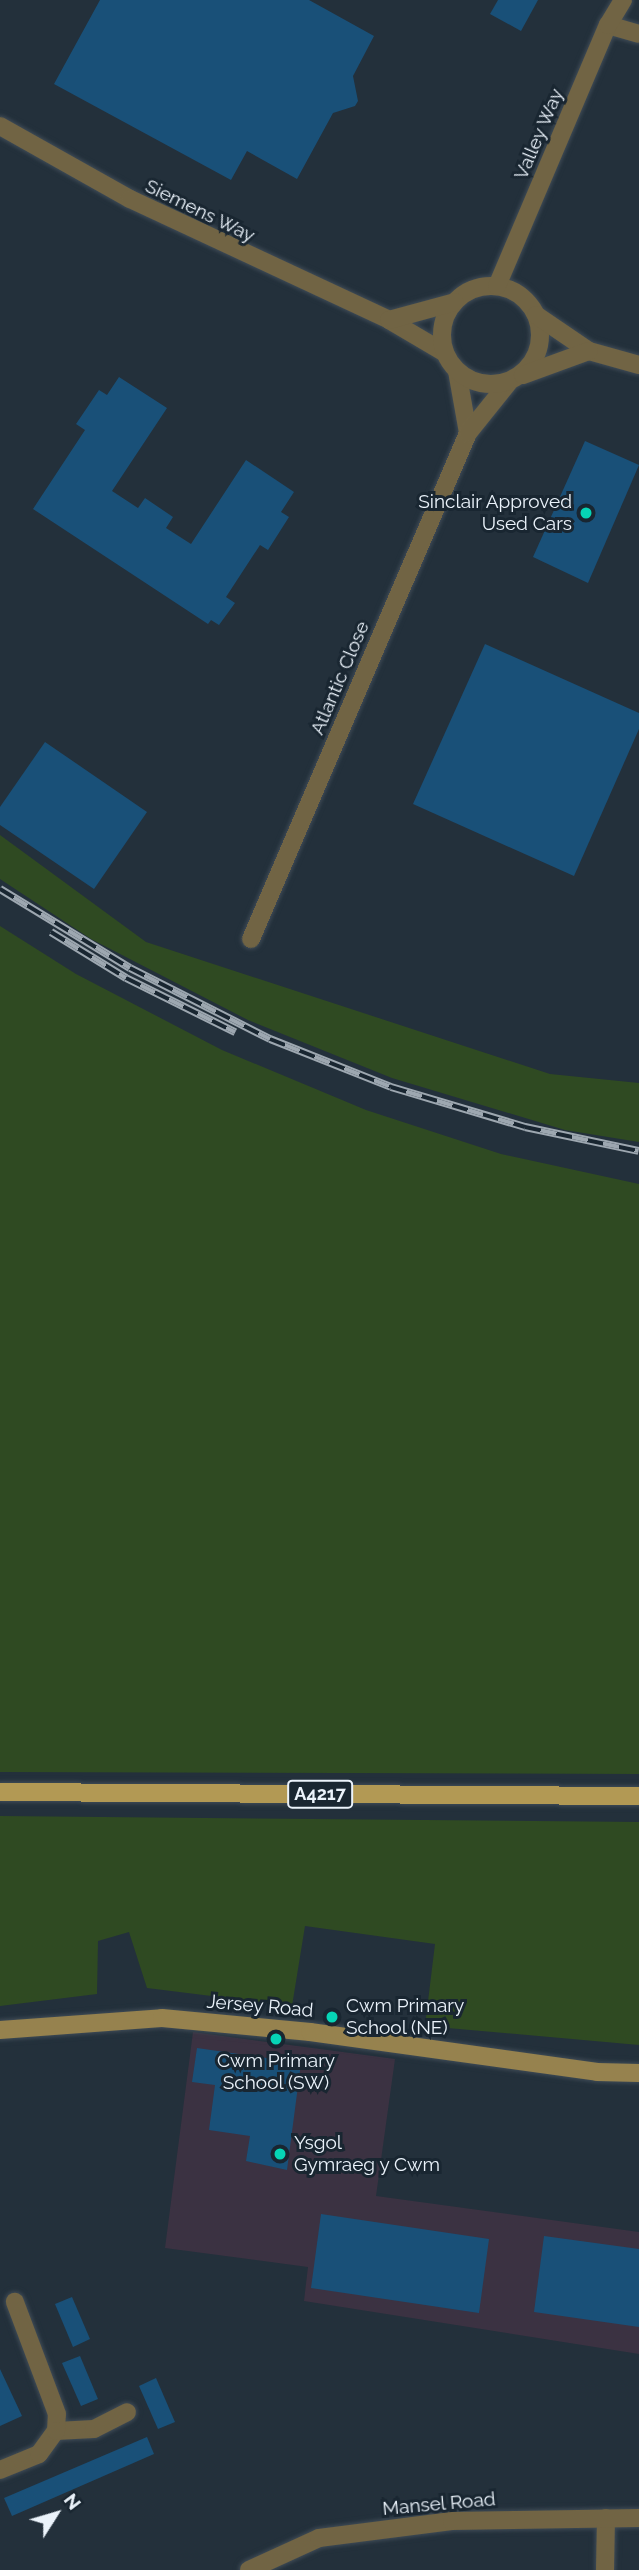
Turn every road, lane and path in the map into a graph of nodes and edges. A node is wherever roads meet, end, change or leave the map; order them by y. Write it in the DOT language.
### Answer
graph roads {
  1 [pos="623,0"];
  2 [pos="608,25"];
  3 [pos="639,34"];
  4 [pos="0,126"];
  5 [pos="498,286"];
  6 [pos="455,302"];
  7 [pos="536,315"];
  8 [pos="389,320"];
  9 [pos="589,351"];
  10 [pos="445,353"];
  11 [pos="639,365"];
  12 [pos="457,371"];
  13 [pos="515,379"];
  14 [pos="468,433"];
  15 [pos="251,939"];
  16 [pos="0,1791"];
  17 [pos="639,1796"];
  18 [pos="0,2030"];
  19 [pos="639,2073"];
  20 [pos="15,2302"];
  21 [pos="127,2412"];
  22 [pos="56,2431"];
  23 [pos="0,2470"];
  24 [pos="606,2518"];
  25 [pos="639,2518"];
  26 [pos="249,2570"];
  27 [pos="606,2570"];
  1 -- 2 [label="street, Valley Way"];
  2 -- 3 [label="street"];
  2 -- 5 [label="street, Valley Way"];
  4 -- 8 [label="street, Siemens Way"];
  5 -- 6 [label="street"];
  5 -- 7 [label="street"];
  6 -- 8 [label="street"];
  6 -- 10 [label="street"];
  7 -- 9 [label="street"];
  7 -- 13 [label="street"];
  8 -- 10 [label="street, Siemens Way"];
  9 -- 11 [label="street"];
  9 -- 13 [label="street"];
  10 -- 12 [label="street"];
  12 -- 13 [label="street"];
  12 -- 14 [label="street"];
  13 -- 14 [label="street, Atlantic Close"];
  14 -- 15 [label="street, Atlantic Close"];
  16 -- 17 [label="main road, A4217"];
  18 -- 19 [label="main road, Jersey Road"];
  20 -- 22 [label="street"];
  21 -- 22 [label="street"];
  22 -- 23 [label="street"];
  24 -- 25 [label="street, Mansel Road"];
  24 -- 26 [label="street, Mansel Road"];
  24 -- 27 [label="street"];
}
